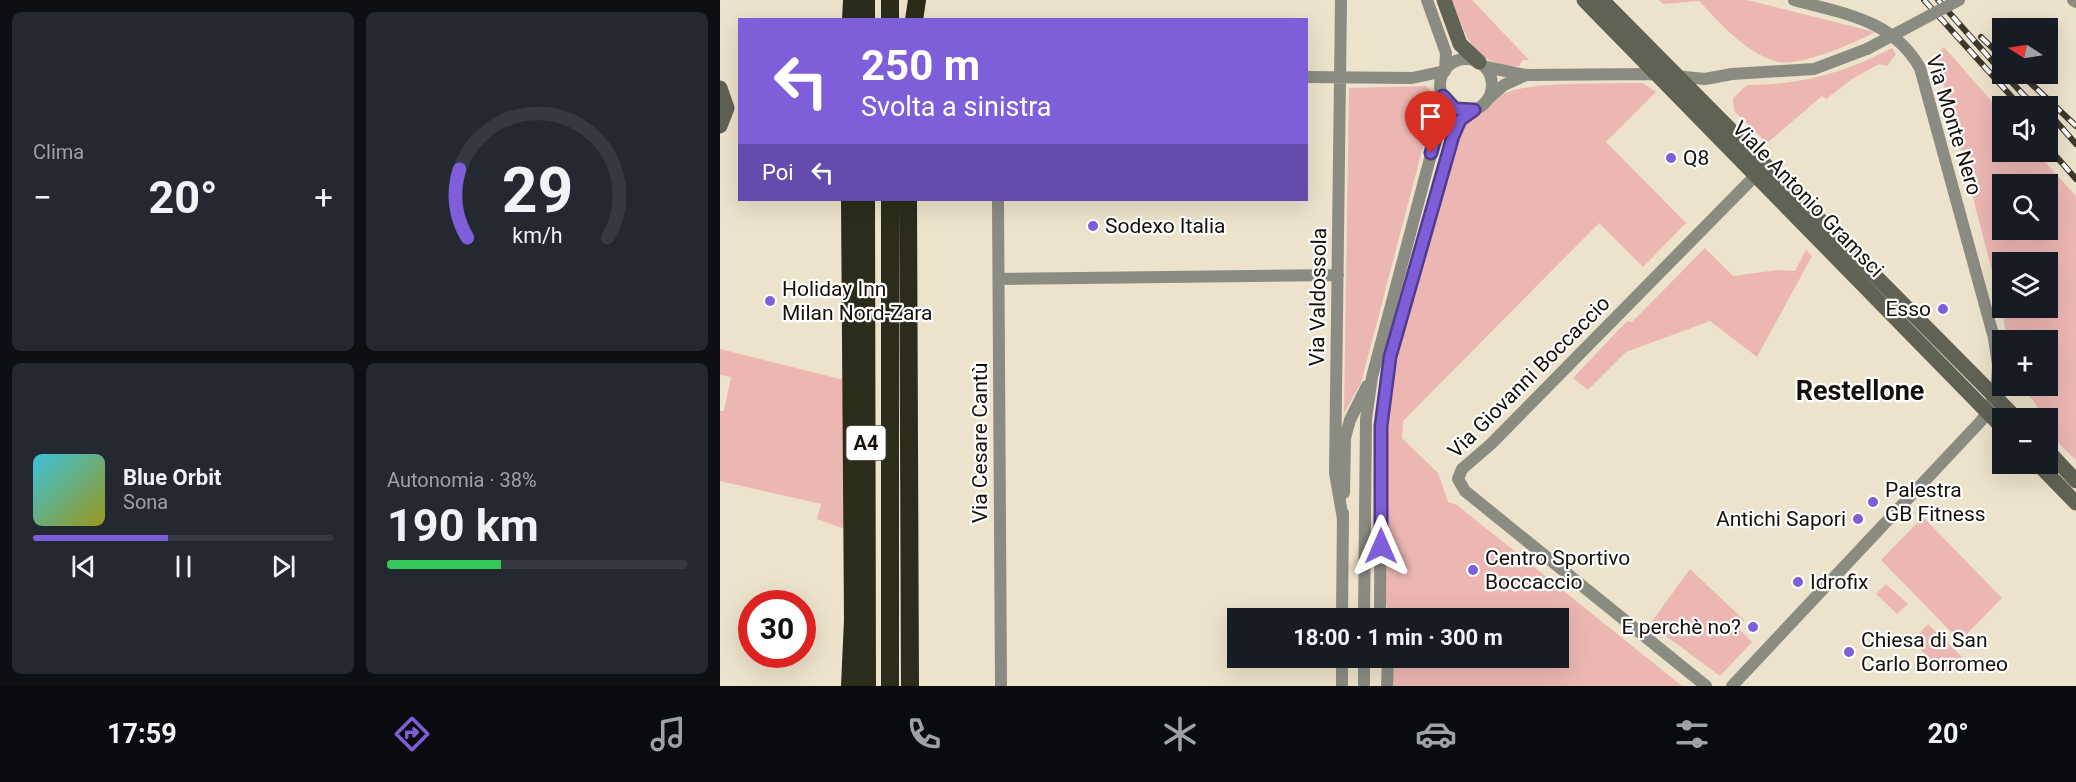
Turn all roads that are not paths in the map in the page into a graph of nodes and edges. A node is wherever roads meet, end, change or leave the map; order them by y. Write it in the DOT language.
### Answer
graph roads {
  1 [pos="852,0"];
  2 [pos="866,0"];
  3 [pos="890,0"];
  4 [pos="917,0"];
  5 [pos="1341,0"];
  6 [pos="1427,0"];
  7 [pos="1444,0"];
  8 [pos="1584,0"];
  9 [pos="1602,0"];
  10 [pos="1794,0"];
  11 [pos="1959,0"];
  12 [pos="851,18"];
  13 [pos="866,18"];
  14 [pos="890,18"];
  15 [pos="914,18"];
  16 [pos="1482,65"];
  17 [pos="1445,71"];
  18 [pos="1654,74"];
  19 [pos="1526,75"];
  20 [pos="1677,76"];
  21 [pos="1308,77"];
  22 [pos="1341,77"];
  23 [pos="1412,78"];
  24 [pos="720,88"];
  25 [pos="1442,93"];
  26 [pos="1488,99"];
  27 [pos="1474,110"];
  28 [pos="721,128"];
  29 [pos="1756,175"];
  30 [pos="850,201"];
  31 [pos="866,201"];
  32 [pos="890,201"];
  33 [pos="908,201"];
  34 [pos="998,201"];
  35 [pos="1338,275"];
  36 [pos="999,279"];
  37 [pos="1992,333"];
  38 [pos="1372,377"];
  39 [pos="1992,394"];
  40 [pos="1994,396"];
  41 [pos="2006,408"];
  42 [pos="1988,412"];
  43 [pos="1992,416"];
  44 [pos="2058,462"];
  45 [pos="2048,474"];
  46 [pos="2076,481"];
  47 [pos="2076,503"];
  48 [pos="1343,519"];
  49 [pos="1342,608"];
  50 [pos="1364,608"];
  51 [pos="1380,608"];
  52 [pos="1342,668"];
  53 [pos="1364,668"];
  54 [pos="1380,668"];
  55 [pos="1388,668"];
  56 [pos="850,686"];
  57 [pos="867,686"];
  58 [pos="890,686"];
  59 [pos="910,686"];
  60 [pos="1001,686"];
  61 [pos="1342,686"];
  62 [pos="1364,686"];
  63 [pos="1380,686"];
  64 [pos="1387,686"];
  65 [pos="1706,686"];
  66 [pos="1732,686"];
  1 -- 12 [label="highway"];
  2 -- 13 [label="highway"];
  3 -- 14 [label="highway"];
  4 -- 15 [label="highway"];
  5 -- 22 [label="street, Via Valdossola"];
  6 -- 17 [label="street"];
  7 -- 16 [label="main road"];
  8 -- 18 [label="main road, Viale Antonio Gramsci"];
  9 -- 20 [label="main road, Viale Antonio Gramsci"];
  10 -- 37 [label="street, Via Monte Nero"];
  11 -- 20 [label="street, bridge"];
  16 -- 17 [label="street"];
  16 -- 19 [label="street"];
  16 -- 26 [label="street"];
  17 -- 23 [label="street"];
  17 -- 25 [label="street"];
  18 -- 19 [label="street"];
  18 -- 20 [label="street"];
  18 -- 29 [label="main road, Viale Antonio Gramsci"];
  19 -- 26 [label="street"];
  20 -- 39 [label="main road, Viale Antonio Gramsci"];
  21 -- 22 [label="street"];
  22 -- 23 [label="street"];
  22 -- 35 [label="street, Via Valdossola"];
  23 -- 25 [label="street"];
  24 -- 28 [label="main road"];
  25 -- 27 [label="street"];
  25 -- 38 [label="street"];
  26 -- 27 [label="street"];
  27 -- 51 [label="street"];
  29 -- 42 [label="main road, Viale Antonio Gramsci"];
  29 -- 65 [label="street, Via Giovanni Boccaccio"];
  30 -- 56 [label="highway"];
  31 -- 57 [label="highway, A4"];
  32 -- 58 [label="highway, A4"];
  33 -- 59 [label="highway"];
  34 -- 36 [label="street, Via Cesare Cantù"];
  35 -- 36 [label="street"];
  35 -- 48 [label="street, Via Valdossola"];
  36 -- 60 [label="street, Via Cesare Cantù"];
  38 -- 48 [label="street"];
  38 -- 50 [label="street"];
  40 -- 41 [label="main road, Viale Antonio Gramsci"];
  40 -- 42 [label="street, Via Monte Nero"];
  42 -- 43 [label="main road, Viale Antonio Gramsci"];
  42 -- 66 [label="street"];
  44 -- 46 [label="main road"];
  45 -- 47 [label="main road"];
  48 -- 49 [label="street"];
  52 -- 61 [label="street"];
  53 -- 62 [label="street"];
  54 -- 63 [label="street"];
  55 -- 64 [label="street"];
}
